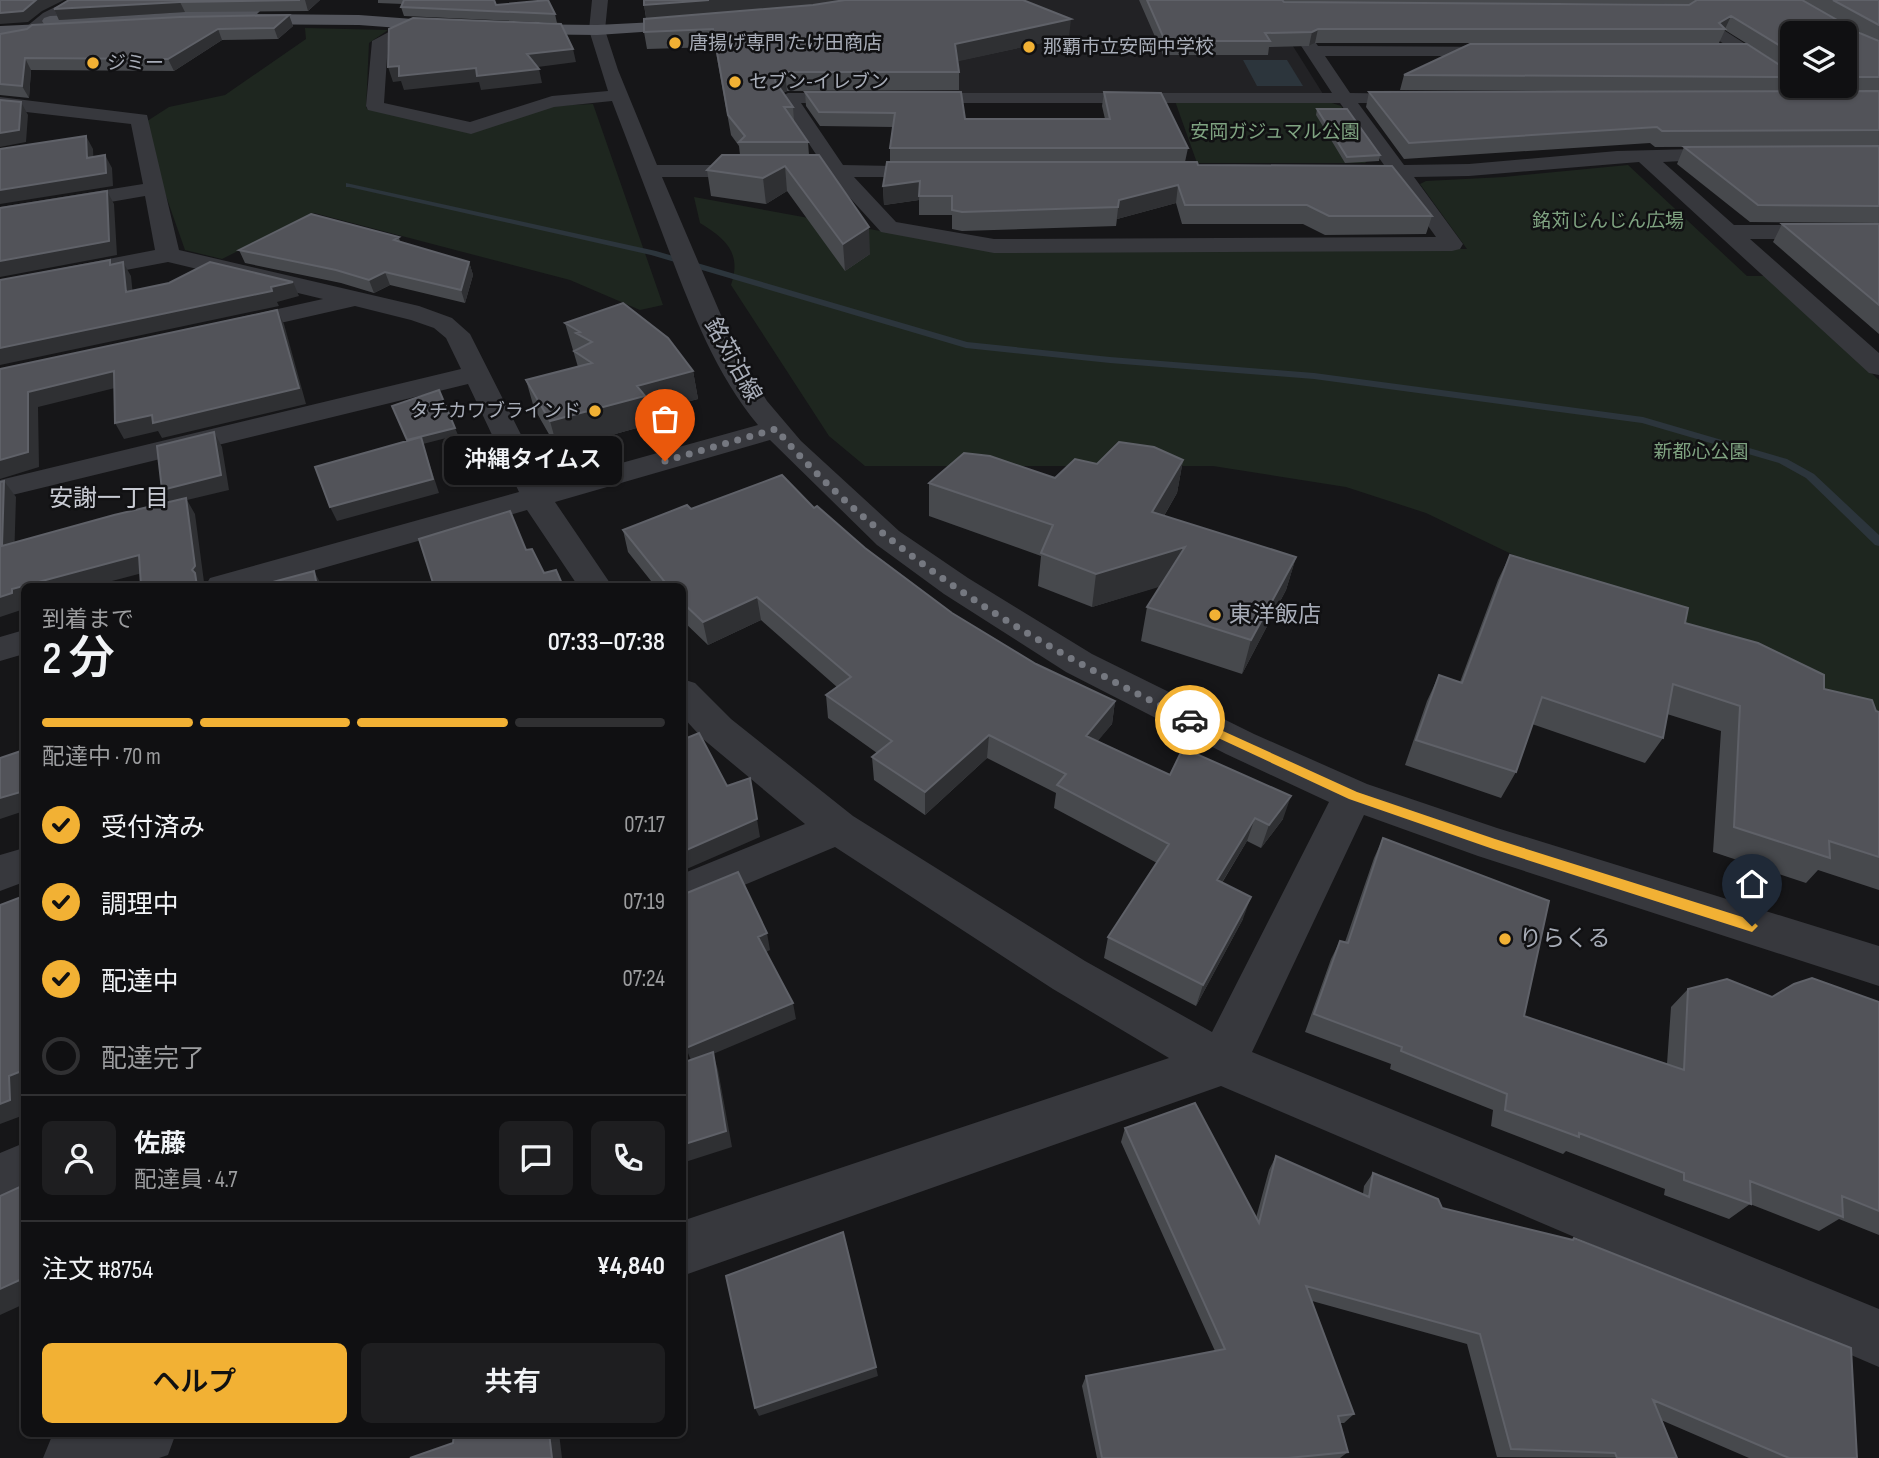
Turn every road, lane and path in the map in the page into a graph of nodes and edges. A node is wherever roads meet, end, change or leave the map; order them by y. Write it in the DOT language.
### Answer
graph roads {
  1 [pos="81,0"];
  2 [pos="600,0"];
  3 [pos="1282,5"];
  4 [pos="1661,5"];
  5 [pos="1311,10"];
  6 [pos="714,20"];
  7 [pos="0,24"];
  8 [pos="413,24"];
  9 [pos="500,24"];
  10 [pos="38,25"];
  11 [pos="597,26"];
  12 [pos="0,31"];
  13 [pos="0,39"];
  14 [pos="1315,51"];
  15 [pos="1521,51"];
  16 [pos="1717,51"];
  17 [pos="1744,51"];
  18 [pos="1780,77"];
  19 [pos="618,95"];
  20 [pos="1345,98"];
  21 [pos="1443,98"];
  22 [pos="0,103"];
  23 [pos="143,133"];
  24 [pos="117,137"];
  25 [pos="1759,154"];
  26 [pos="1644,156"];
  27 [pos="649,171"];
  28 [pos="837,171"];
  29 [pos="962,171"];
  30 [pos="1325,172"];
  31 [pos="1400,172"];
  32 [pos="155,188"];
  33 [pos="0,214"];
  34 [pos="1729,232"];
  35 [pos="1879,232"];
  36 [pos="168,255"];
  37 [pos="0,287"];
  38 [pos="356,299"];
  39 [pos="198,334"];
  40 [pos="1879,367"];
  41 [pos="476,374"];
  42 [pos="776,429"];
  43 [pos="0,489"];
  44 [pos="536,498"];
  45 [pos="233,583"];
  46 [pos="593,583"];
  47 [pos="21,643"];
  48 [pos="0,649"];
  49 [pos="686,696"];
  50 [pos="1353,795"];
  51 [pos="838,828"];
  52 [pos="21,865"];
  53 [pos="0,873"];
  54 [pos="686,891"];
  55 [pos="1879,966"];
  56 [pos="1222,1063"];
  57 [pos="21,1170"];
  58 [pos="0,1179"];
  59 [pos="686,1248"];
  60 [pos="1879,1338"];
  61 [pos="134,1437"];
  62 [pos="74,1458"];
  1 -- 10 [label="street"];
  2 -- 11 [label="street"];
  3 -- 5 [label="street"];
  3 -- 14 [label="street"];
  4 -- 17 [label="street"];
  6 -- 11 [label="main road"];
  7 -- 10 [label="main road"];
  8 -- 10 [label="main road"];
  8 -- 10 [label="main road"];
  8 -- 19 [label="street"];
  9 -- 11 [label="main road"];
  10 -- 12 [label="main road"];
  10 -- 13 [label="street"];
  11 -- 19 [label="street, 銘苅泊線"];
  14 -- 15 [label="street"];
  14 -- 20 [label="street"];
  16 -- 17 [label="street"];
  17 -- 18 [label="street"];
  19 -- 27 [label="street, 銘苅泊線"];
  20 -- 21 [label="street"];
  20 -- 28 [label="street"];
  20 -- 31 [label="street"];
  22 -- 23 [label="street"];
  23 -- 24 [label="street"];
  23 -- 32 [label="street"];
  25 -- 26 [label="street"];
  26 -- 31 [label="street"];
  26 -- 34 [label="street"];
  27 -- 28 [label="street"];
  27 -- 42 [label="street, 銘苅泊線"];
  28 -- 29 [label="street"];
  28 -- 31 [label="street"];
  30 -- 31 [label="street"];
  32 -- 33 [label="street"];
  32 -- 36 [label="street"];
  34 -- 35 [label="street"];
  34 -- 40 [label="street"];
  36 -- 37 [label="street"];
  36 -- 38 [label="street"];
  38 -- 39 [label="street"];
  38 -- 41 [label="street"];
  41 -- 43 [label="street"];
  41 -- 44 [label="street"];
  42 -- 44 [label="street"];
  42 -- 50 [label="street, 銘苅泊線"];
  44 -- 45 [label="street"];
  44 -- 46 [label="street"];
  47 -- 48 [label="street"];
  49 -- 51 [label="street"];
  50 -- 55 [label="street, 銘苅泊線"];
  50 -- 56 [label="street"];
  51 -- 54 [label="street"];
  51 -- 56 [label="street"];
  52 -- 53 [label="street"];
  56 -- 59 [label="street"];
  56 -- 60 [label="street"];
  57 -- 58 [label="street"];
  61 -- 62 [label="street"];
}
